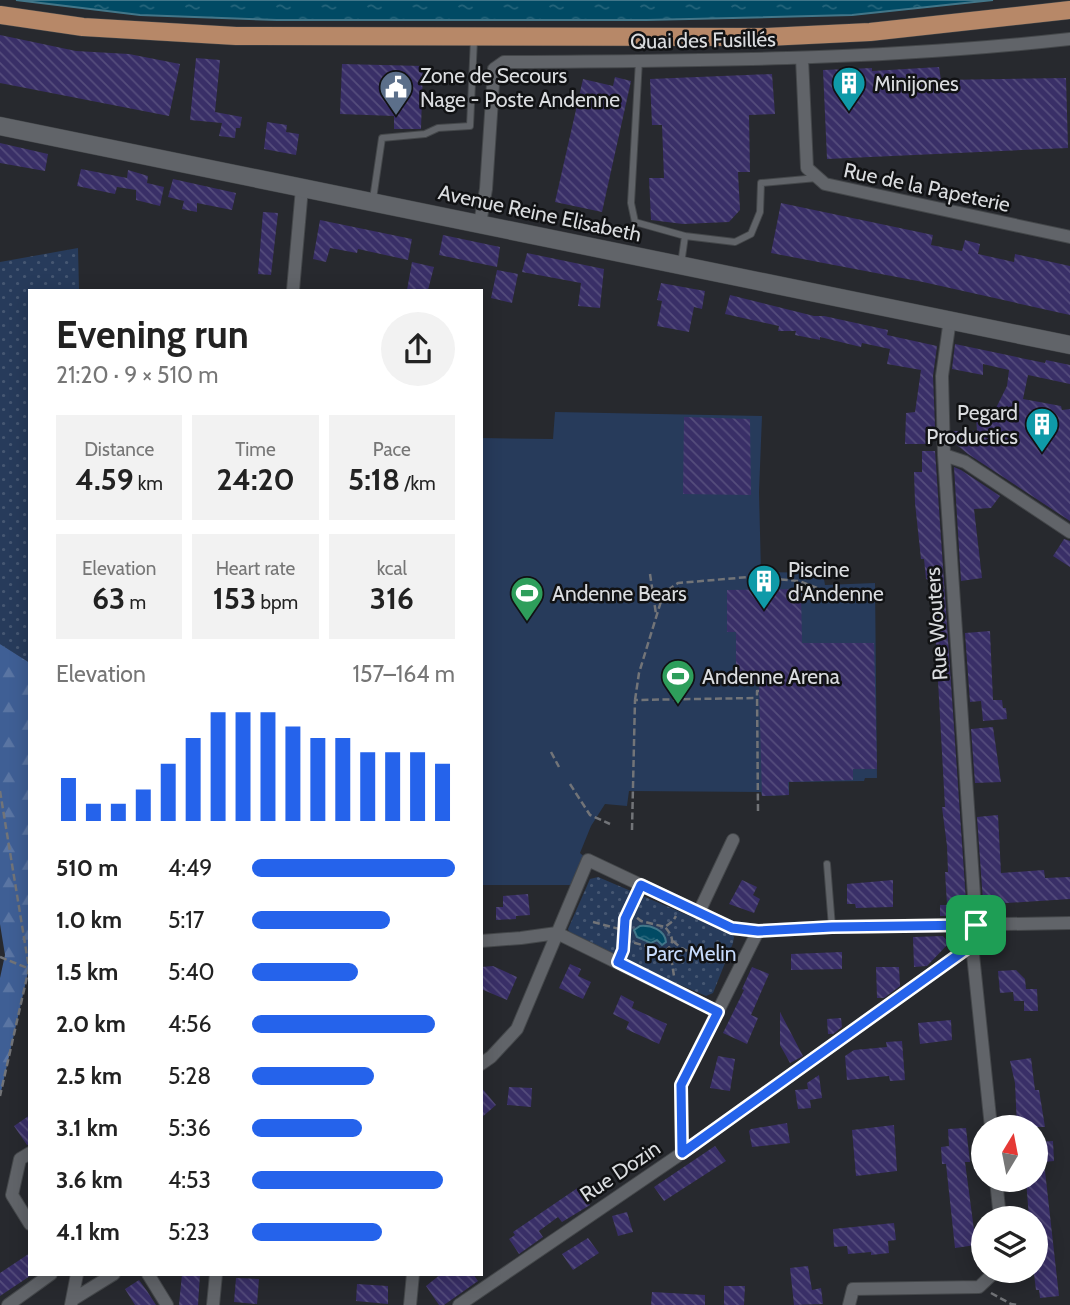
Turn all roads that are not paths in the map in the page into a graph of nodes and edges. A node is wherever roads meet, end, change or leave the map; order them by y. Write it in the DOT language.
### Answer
graph roads {
  1 [pos="1070,10"];
  2 [pos="0,15"];
  3 [pos="474,37"];
  4 [pos="1070,39"];
  5 [pos="802,58"];
  6 [pos="639,60"];
  7 [pos="0,126"];
  8 [pos="818,177"];
  9 [pos="302,188"];
  10 [pos="373,201"];
  11 [pos="480,223"];
  12 [pos="685,236"];
  13 [pos="1070,237"];
  14 [pos="680,265"];
  15 [pos="293,289"];
  16 [pos="950,320"];
  17 [pos="1070,345"];
  18 [pos="944,455"];
  19 [pos="1070,532"];
  20 [pos="733,840"];
  21 [pos="827,863"];
  22 [pos="699,912"];
  23 [pos="1070,923"];
  24 [pos="976,925"];
  25 [pos="832,927"];
  26 [pos="758,931"];
  27 [pos="557,933"];
  28 [pos="483,941"];
  29 [pos="972,945"];
  30 [pos="718,1012"];
  31 [pos="483,1063"];
  32 [pos="990,1115"];
  33 [pos="682,1153"];
  34 [pos="28,1154"];
  35 [pos="28,1221"];
  36 [pos="48,1276"];
  37 [pos="111,1276"];
  38 [pos="149,1276"];
  39 [pos="216,1276"];
  40 [pos="413,1276"];
  41 [pos="76,1278"];
  42 [pos="983,1283"];
  43 [pos="71,1302"];
  44 [pos="8,1305"];
  45 [pos="167,1305"];
  46 [pos="214,1305"];
  47 [pos="410,1305"];
  48 [pos="459,1305"];
  49 [pos="849,1305"];
  1 -- 3 [label="main road"];
  2 -- 3 [label="main road"];
  3 -- 10 [label="lane"];
  4 -- 5 [label="street, Quai des Fusillés"];
  5 -- 6 [label="street, Quai des Fusillés"];
  5 -- 8 [label="street, Rue de la Papeterie"];
  6 -- 11 [label="street, Quai des Fusillés"];
  6 -- 12 [label="lane"];
  7 -- 9 [label="main road, Avenue Reine Elisabeth"];
  8 -- 12 [label="lane"];
  8 -- 13 [label="street, Rue de la Papeterie"];
  9 -- 10 [label="main road, Avenue Reine Elisabeth"];
  9 -- 15 [label="street"];
  10 -- 11 [label="main road, Avenue Reine Elisabeth"];
  11 -- 14 [label="main road, Avenue Reine Elisabeth"];
  12 -- 14 [label="lane"];
  14 -- 16 [label="main road, Avenue Reine Elisabeth"];
  16 -- 17 [label="main road, Avenue Reine Elisabeth"];
  16 -- 18 [label="street, Rue Wouters"];
  18 -- 19 [label="street"];
  18 -- 24 [label="street, Rue Wouters"];
  20 -- 22 [label="street"];
  21 -- 25 [label="lane"];
  22 -- 26 [label="street"];
  22 -- 27 [label="street"];
  23 -- 24 [label="street"];
  24 -- 25 [label="street"];
  24 -- 29 [label="street, Rue Wouters"];
  25 -- 26 [label="street"];
  26 -- 30 [label="street"];
  27 -- 28 [label="street"];
  27 -- 30 [label="street"];
  27 -- 31 [label="street"];
  29 -- 32 [label="street, Rue Wouters"];
  29 -- 33 [label="street, Rue Dozin"];
  30 -- 33 [label="street"];
  33 -- 48 [label="street, Rue Dozin"];
  34 -- 35 [label="street"];
  36 -- 44 [label="street"];
  37 -- 43 [label="street"];
  38 -- 45 [label="street"];
  39 -- 46 [label="street"];
  40 -- 47 [label="street"];
  41 -- 43 [label="street"];
  42 -- 49 [label="street"];
}
